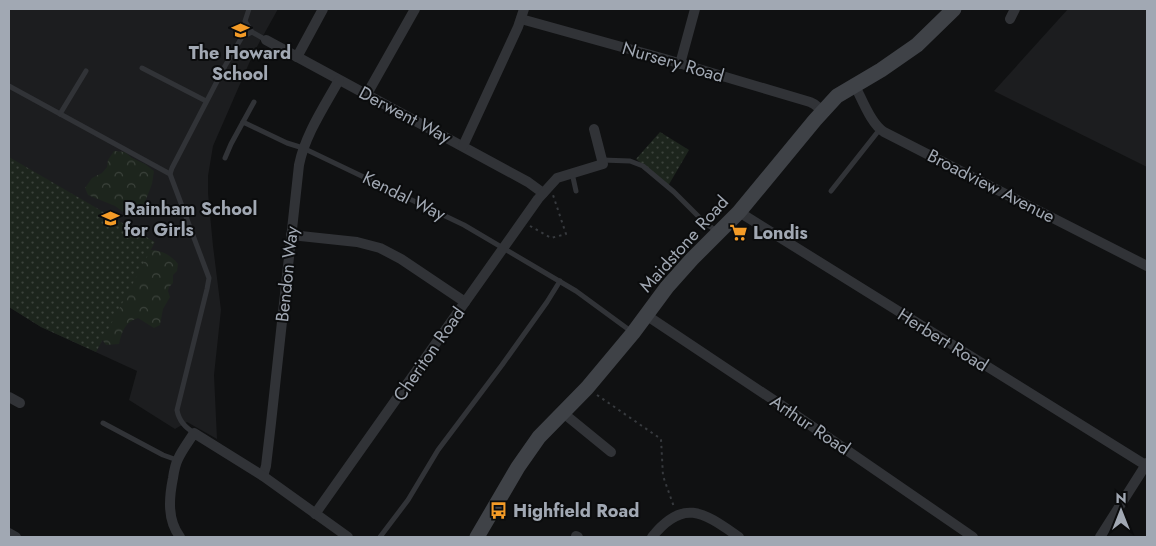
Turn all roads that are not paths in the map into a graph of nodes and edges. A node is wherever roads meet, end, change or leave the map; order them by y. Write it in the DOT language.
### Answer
graph roads {
  1 [pos="249,9"];
  2 [pos="323,9"];
  3 [pos="414,9"];
  4 [pos="695,9"];
  5 [pos="954,9"];
  6 [pos="1015,9"];
  7 [pos="523,14"];
  8 [pos="1010,19"];
  9 [pos="252,32"];
  10 [pos="266,40"];
  11 [pos="296,57"];
  12 [pos="680,64"];
  13 [pos="142,68"];
  14 [pos="86,71"];
  15 [pos="338,80"];
  16 [pos="9,86"];
  17 [pos="855,86"];
  18 [pos="367,94"];
  19 [pos="206,101"];
  20 [pos="254,102"];
  21 [pos="823,111"];
  22 [pos="60,114"];
  23 [pos="243,122"];
  24 [pos="594,129"];
  25 [pos="880,130"];
  26 [pos="463,146"];
  27 [pos="303,148"];
  28 [pos="225,158"];
  29 [pos="602,160"];
  30 [pos="572,173"];
  31 [pos="170,174"];
  32 [pos="576,191"];
  33 [pos="832,191"];
  34 [pos="543,193"];
  35 [pos="739,212"];
  36 [pos="719,233"];
  37 [pos="291,234"];
  38 [pos="503,248"];
  39 [pos="1147,266"];
  40 [pos="560,281"];
  41 [pos="465,302"];
  42 [pos="646,315"];
  43 [pos="632,333"];
  44 [pos="9,397"];
  45 [pos="20,403"];
  46 [pos="562,412"];
  47 [pos="103,423"];
  48 [pos="194,433"];
  49 [pos="611,452"];
  50 [pos="177,460"];
  51 [pos="1147,465"];
  52 [pos="263,476"];
  53 [pos="315,514"];
  54 [pos="9,533"];
  55 [pos="16,537"];
  56 [pos="180,537"];
  57 [pos="348,537"];
  58 [pos="380,537"];
  59 [pos="477,537"];
  60 [pos="652,537"];
  61 [pos="739,537"];
  62 [pos="973,537"];
  63 [pos="1100,537"];
  1 -- 9 [label="lane"];
  2 -- 11 [label="street"];
  3 -- 18 [label="street"];
  4 -- 12 [label="street"];
  5 -- 17 [label="street, Maidstone Road"];
  6 -- 8 [label="street"];
  7 -- 12 [label="street, Nursery Road"];
  7 -- 26 [label="street"];
  9 -- 10 [label="lane"];
  9 -- 19 [label="lane"];
  10 -- 11 [label="street, Derwent Way"];
  11 -- 15 [label="street, Derwent Way"];
  12 -- 21 [label="street, Nursery Road"];
  13 -- 19 [label="lane"];
  14 -- 22 [label="lane"];
  15 -- 18 [label="street, Derwent Way"];
  15 -- 27 [label="street, Bendon Way"];
  16 -- 22 [label="lane"];
  17 -- 21 [label="street, Maidstone Road"];
  17 -- 25 [label="street"];
  18 -- 26 [label="street, Derwent Way"];
  19 -- 31 [label="lane"];
  20 -- 23 [label="lane"];
  21 -- 35 [label="street, Maidstone Road"];
  22 -- 31 [label="lane"];
  23 -- 27 [label="lane, Kendal Way"];
  23 -- 28 [label="lane"];
  24 -- 29 [label="street"];
  25 -- 33 [label="lane"];
  25 -- 39 [label="street, Broadview Avenue"];
  26 -- 34 [label="street, Derwent Way"];
  27 -- 37 [label="street, Bendon Way"];
  27 -- 38 [label="lane, Kendal Way"];
  29 -- 30 [label="street, Cheriton Road"];
  29 -- 36 [label="lane"];
  30 -- 32 [label="lane"];
  30 -- 34 [label="street, Cheriton Road"];
  31 -- 48 [label="lane"];
  34 -- 38 [label="street, Cheriton Road"];
  35 -- 36 [label="street, Maidstone Road"];
  35 -- 51 [label="street, Herbert Road"];
  36 -- 42 [label="street, Maidstone Road"];
  37 -- 41 [label="street"];
  37 -- 52 [label="street, Bendon Way"];
  38 -- 40 [label="lane, Kendal Way"];
  38 -- 41 [label="street, Cheriton Road"];
  40 -- 43 [label="lane, Kendal Way"];
  40 -- 58 [label="lane"];
  41 -- 53 [label="street, Cheriton Road"];
  42 -- 43 [label="street, Maidstone Road"];
  42 -- 62 [label="street, Arthur Road"];
  43 -- 46 [label="street, Maidstone Road"];
  44 -- 45 [label="street"];
  46 -- 49 [label="street"];
  46 -- 59 [label="street, Maidstone Road"];
  47 -- 50 [label="lane"];
  48 -- 50 [label="street"];
  48 -- 52 [label="street"];
  50 -- 56 [label="street"];
  51 -- 63 [label="street"];
  52 -- 53 [label="street"];
  53 -- 57 [label="street"];
  54 -- 55 [label="street"];
  60 -- 61 [label="street"];
}
